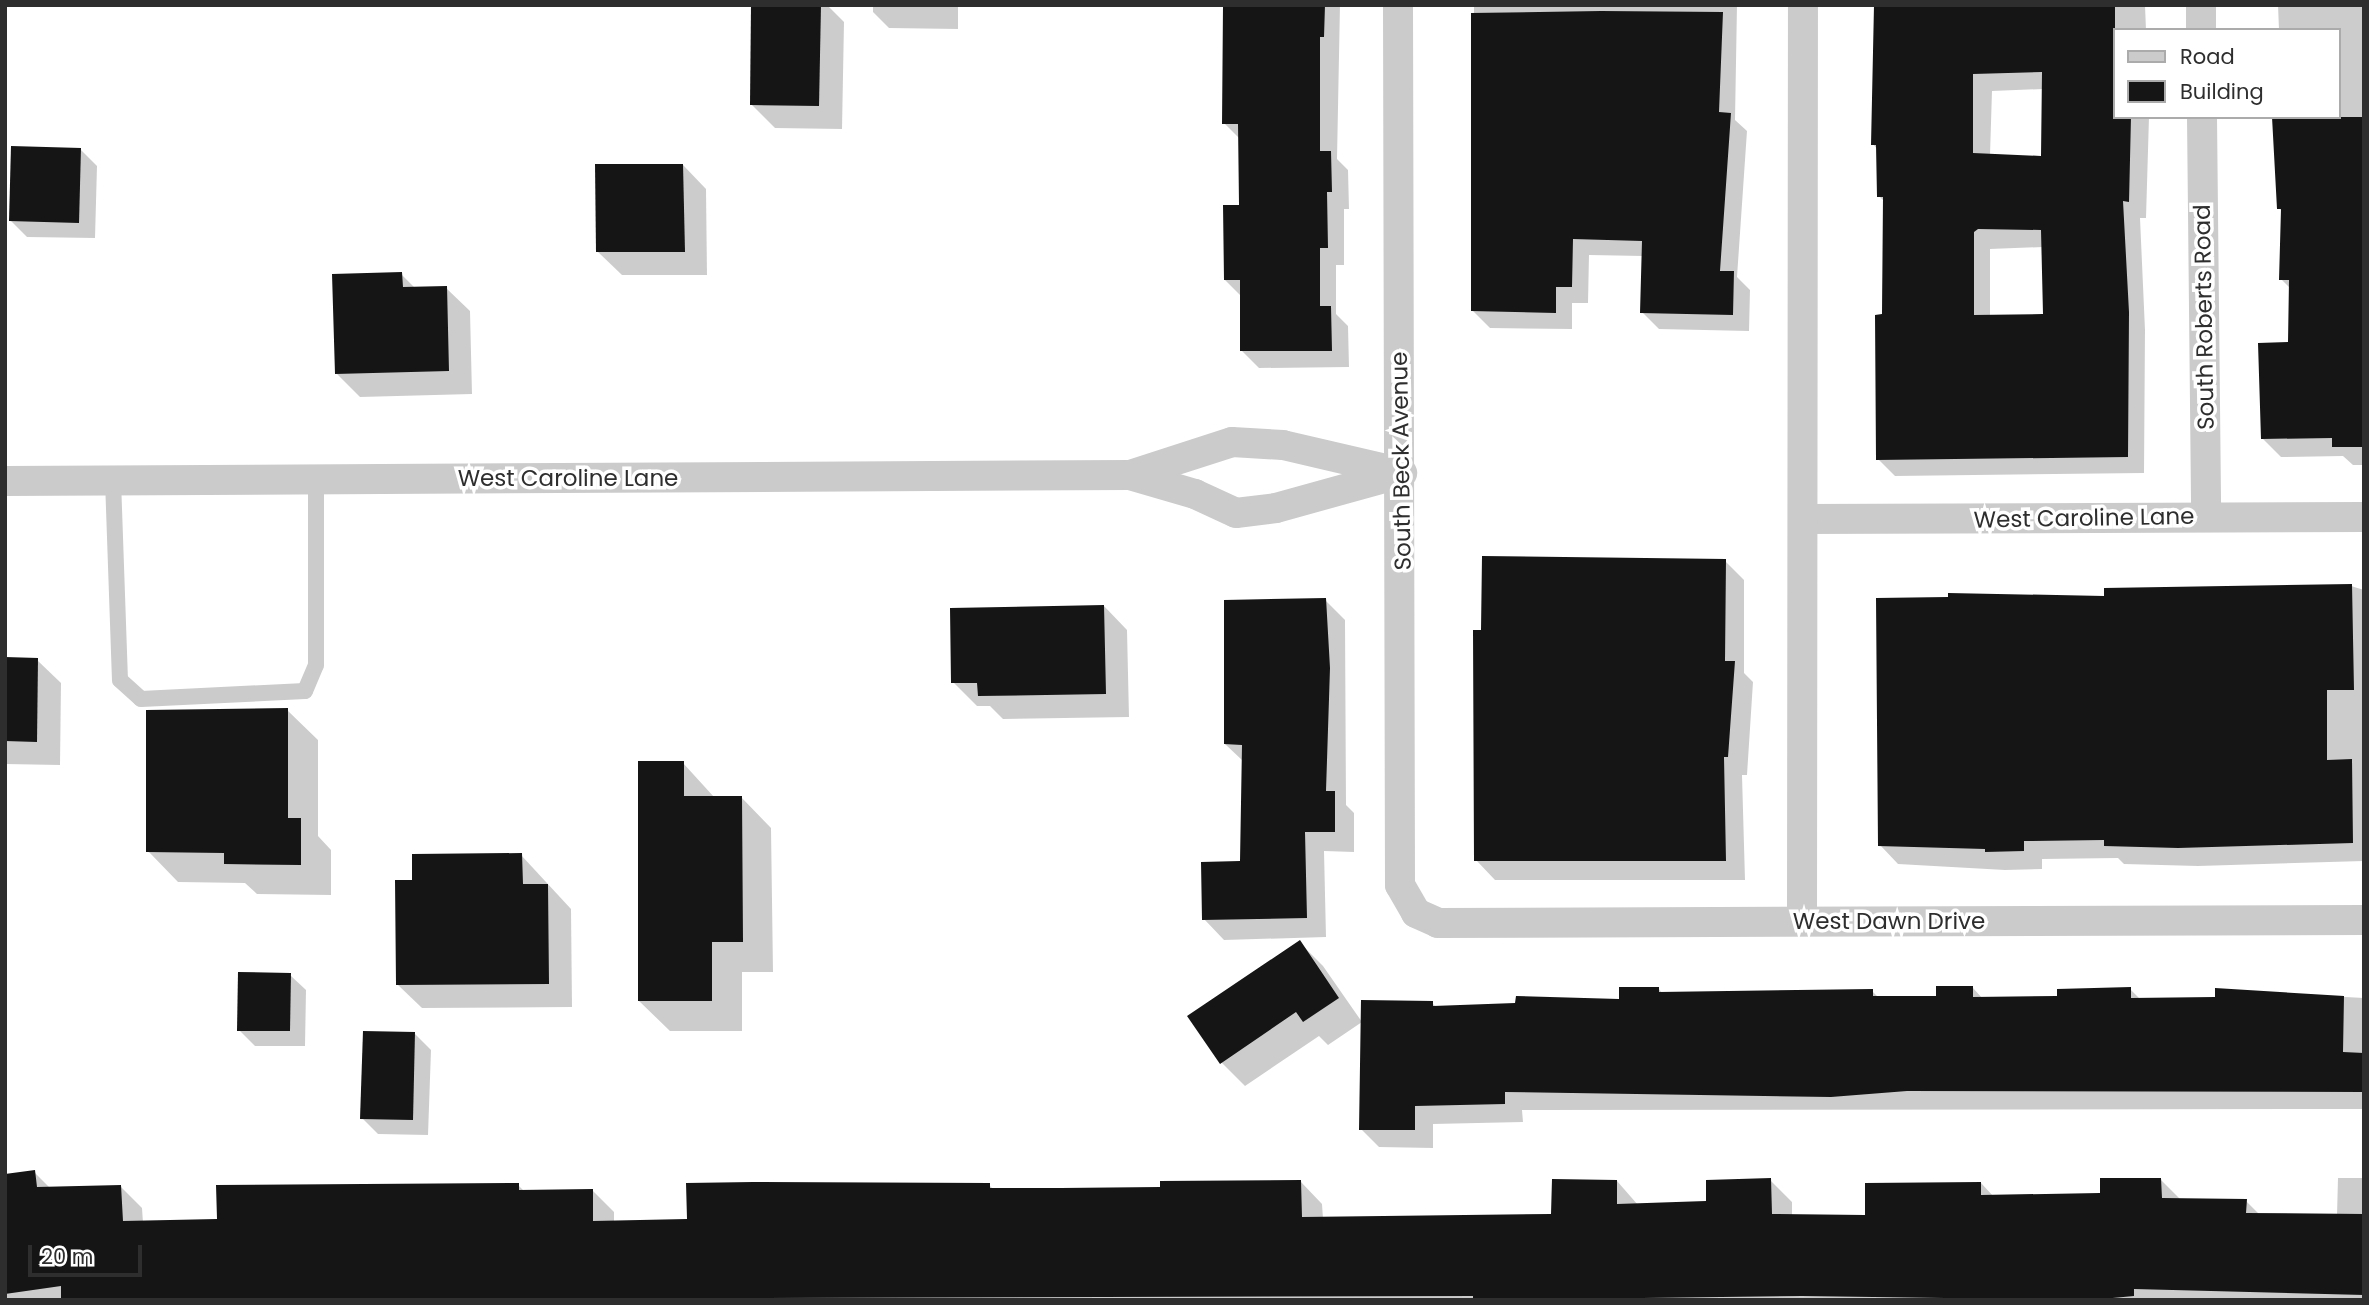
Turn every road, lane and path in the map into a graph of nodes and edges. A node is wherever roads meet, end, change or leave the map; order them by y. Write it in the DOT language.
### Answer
graph roads {
  1 [pos="1398,5"];
  2 [pos="1802,5"];
  3 [pos="2201,5"];
  4 [pos="2201,28"];
  5 [pos="2202,119"];
  6 [pos="1402,473"];
  7 [pos="1130,475"];
  8 [pos="316,479"];
  9 [pos="113,480"];
  10 [pos="5,481"];
  11 [pos="2364,516"];
  12 [pos="2206,517"];
  13 [pos="1804,519"];
  14 [pos="1416,913"];
  15 [pos="2364,920"];
  16 [pos="1802,921"];
  1 -- 6 [label="street, South Beck Avenue"];
  2 -- 13 [label="street"];
  3 -- 4 [label="street"];
  5 -- 12 [label="street, South Roberts Road"];
  6 -- 7 [label="street, West Caroline Lane"];
  6 -- 7 [label="street, West Caroline Lane"];
  6 -- 14 [label="street, South Beck Avenue"];
  7 -- 8 [label="street, West Caroline Lane"];
  8 -- 9 [label="street, West Caroline Lane"];
  8 -- 9 [label="lane"];
  9 -- 10 [label="street, West Caroline Lane"];
  11 -- 12 [label="street, West Caroline Lane"];
  12 -- 13 [label="street, West Caroline Lane"];
  13 -- 16 [label="street"];
  14 -- 16 [label="street, West Dawn Drive"];
  15 -- 16 [label="street, West Dawn Drive"];
}
